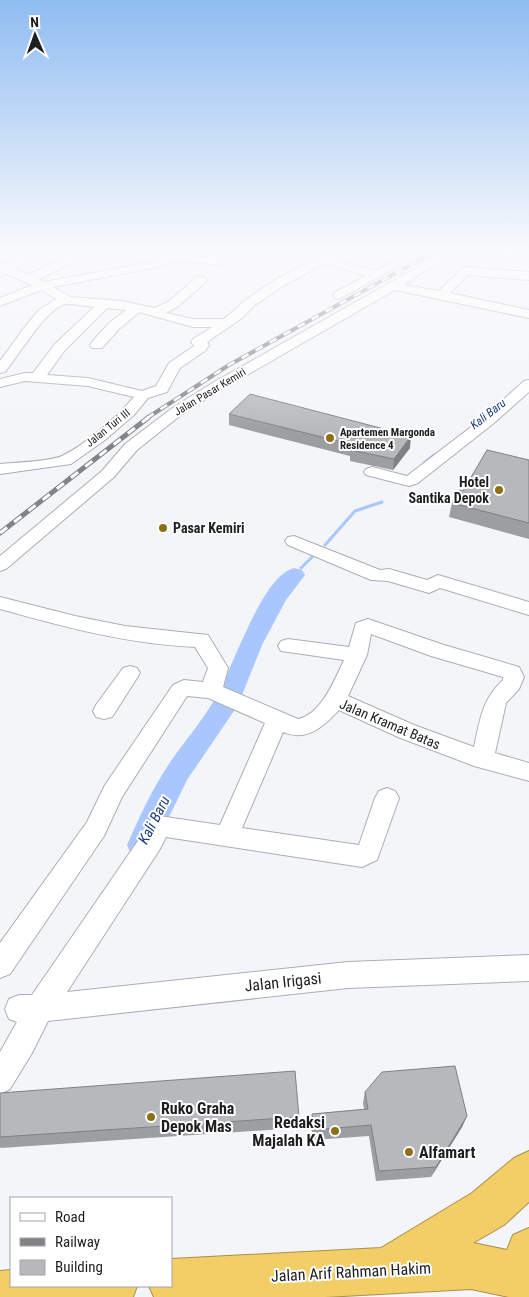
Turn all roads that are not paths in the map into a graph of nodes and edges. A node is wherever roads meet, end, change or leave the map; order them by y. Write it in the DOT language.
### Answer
graph roads {
  1 [pos="41,314"];
  2 [pos="94,314"];
  3 [pos="130,314"];
  4 [pos="161,314"];
  5 [pos="239,314"];
  6 [pos="343,314"];
  7 [pos="169,317"];
  8 [pos="227,323"];
  9 [pos="155,330"];
  10 [pos="97,344"];
  11 [pos="0,369"];
  12 [pos="38,378"];
  13 [pos="0,383"];
  14 [pos="529,384"];
  15 [pos="143,396"];
  16 [pos="0,469"];
  17 [pos="372,472"];
  18 [pos="294,541"];
  19 [pos="0,565"];
  20 [pos="0,604"];
  21 [pos="529,609"];
  22 [pos="288,646"];
  23 [pos="357,655"];
  24 [pos="130,674"];
  25 [pos="219,696"];
  26 [pos="336,699"];
  27 [pos="104,711"];
  28 [pos="276,720"];
  29 [pos="482,760"];
  30 [pos="529,772"];
  31 [pos="387,798"];
  32 [pos="227,836"];
  33 [pos="0,965"];
  34 [pos="529,968"];
  35 [pos="28,1009"];
  36 [pos="0,1079"];
  37 [pos="529,1173"];
  38 [pos="386,1270"];
  39 [pos="527,1271"];
  40 [pos="172,1282"];
  41 [pos="95,1287"];
  42 [pos="0,1294"];
  1 -- 11 [label="street"];
  2 -- 12 [label="street"];
  3 -- 10 [label="street"];
  4 -- 7 [label="street"];
  5 -- 8 [label="street, Jalan Turi III"];
  6 -- 19 [label="street, Jalan Pasar Kemiri"];
  7 -- 8 [label="street"];
  7 -- 9 [label="street"];
  8 -- 15 [label="street, Jalan Turi III"];
  12 -- 13 [label="street"];
  12 -- 15 [label="street"];
  14 -- 17 [label="street"];
  15 -- 16 [label="street, Jalan Turi III"];
  18 -- 21 [label="street"];
  20 -- 25 [label="street"];
  22 -- 23 [label="street"];
  23 -- 26 [label="street"];
  23 -- 29 [label="street"];
  24 -- 27 [label="street"];
  25 -- 28 [label="street, Jalan Kramat Batas"];
  25 -- 33 [label="street, Jalan Kramat Batas"];
  26 -- 28 [label="street, Jalan Kramat Batas"];
  26 -- 29 [label="street, Jalan Kramat Batas"];
  28 -- 32 [label="street"];
  29 -- 30 [label="street, Jalan Kramat Batas"];
  31 -- 32 [label="street"];
  32 -- 35 [label="street"];
  34 -- 35 [label="street, Jalan Irigasi"];
  35 -- 36 [label="street"];
  37 -- 38 [label="highway"];
  38 -- 39 [label="highway, Jalan Arif Rahman Hakim"];
  38 -- 40 [label="highway, Jalan Arif Rahman Hakim"];
  41 -- 42 [label="highway"];
}
